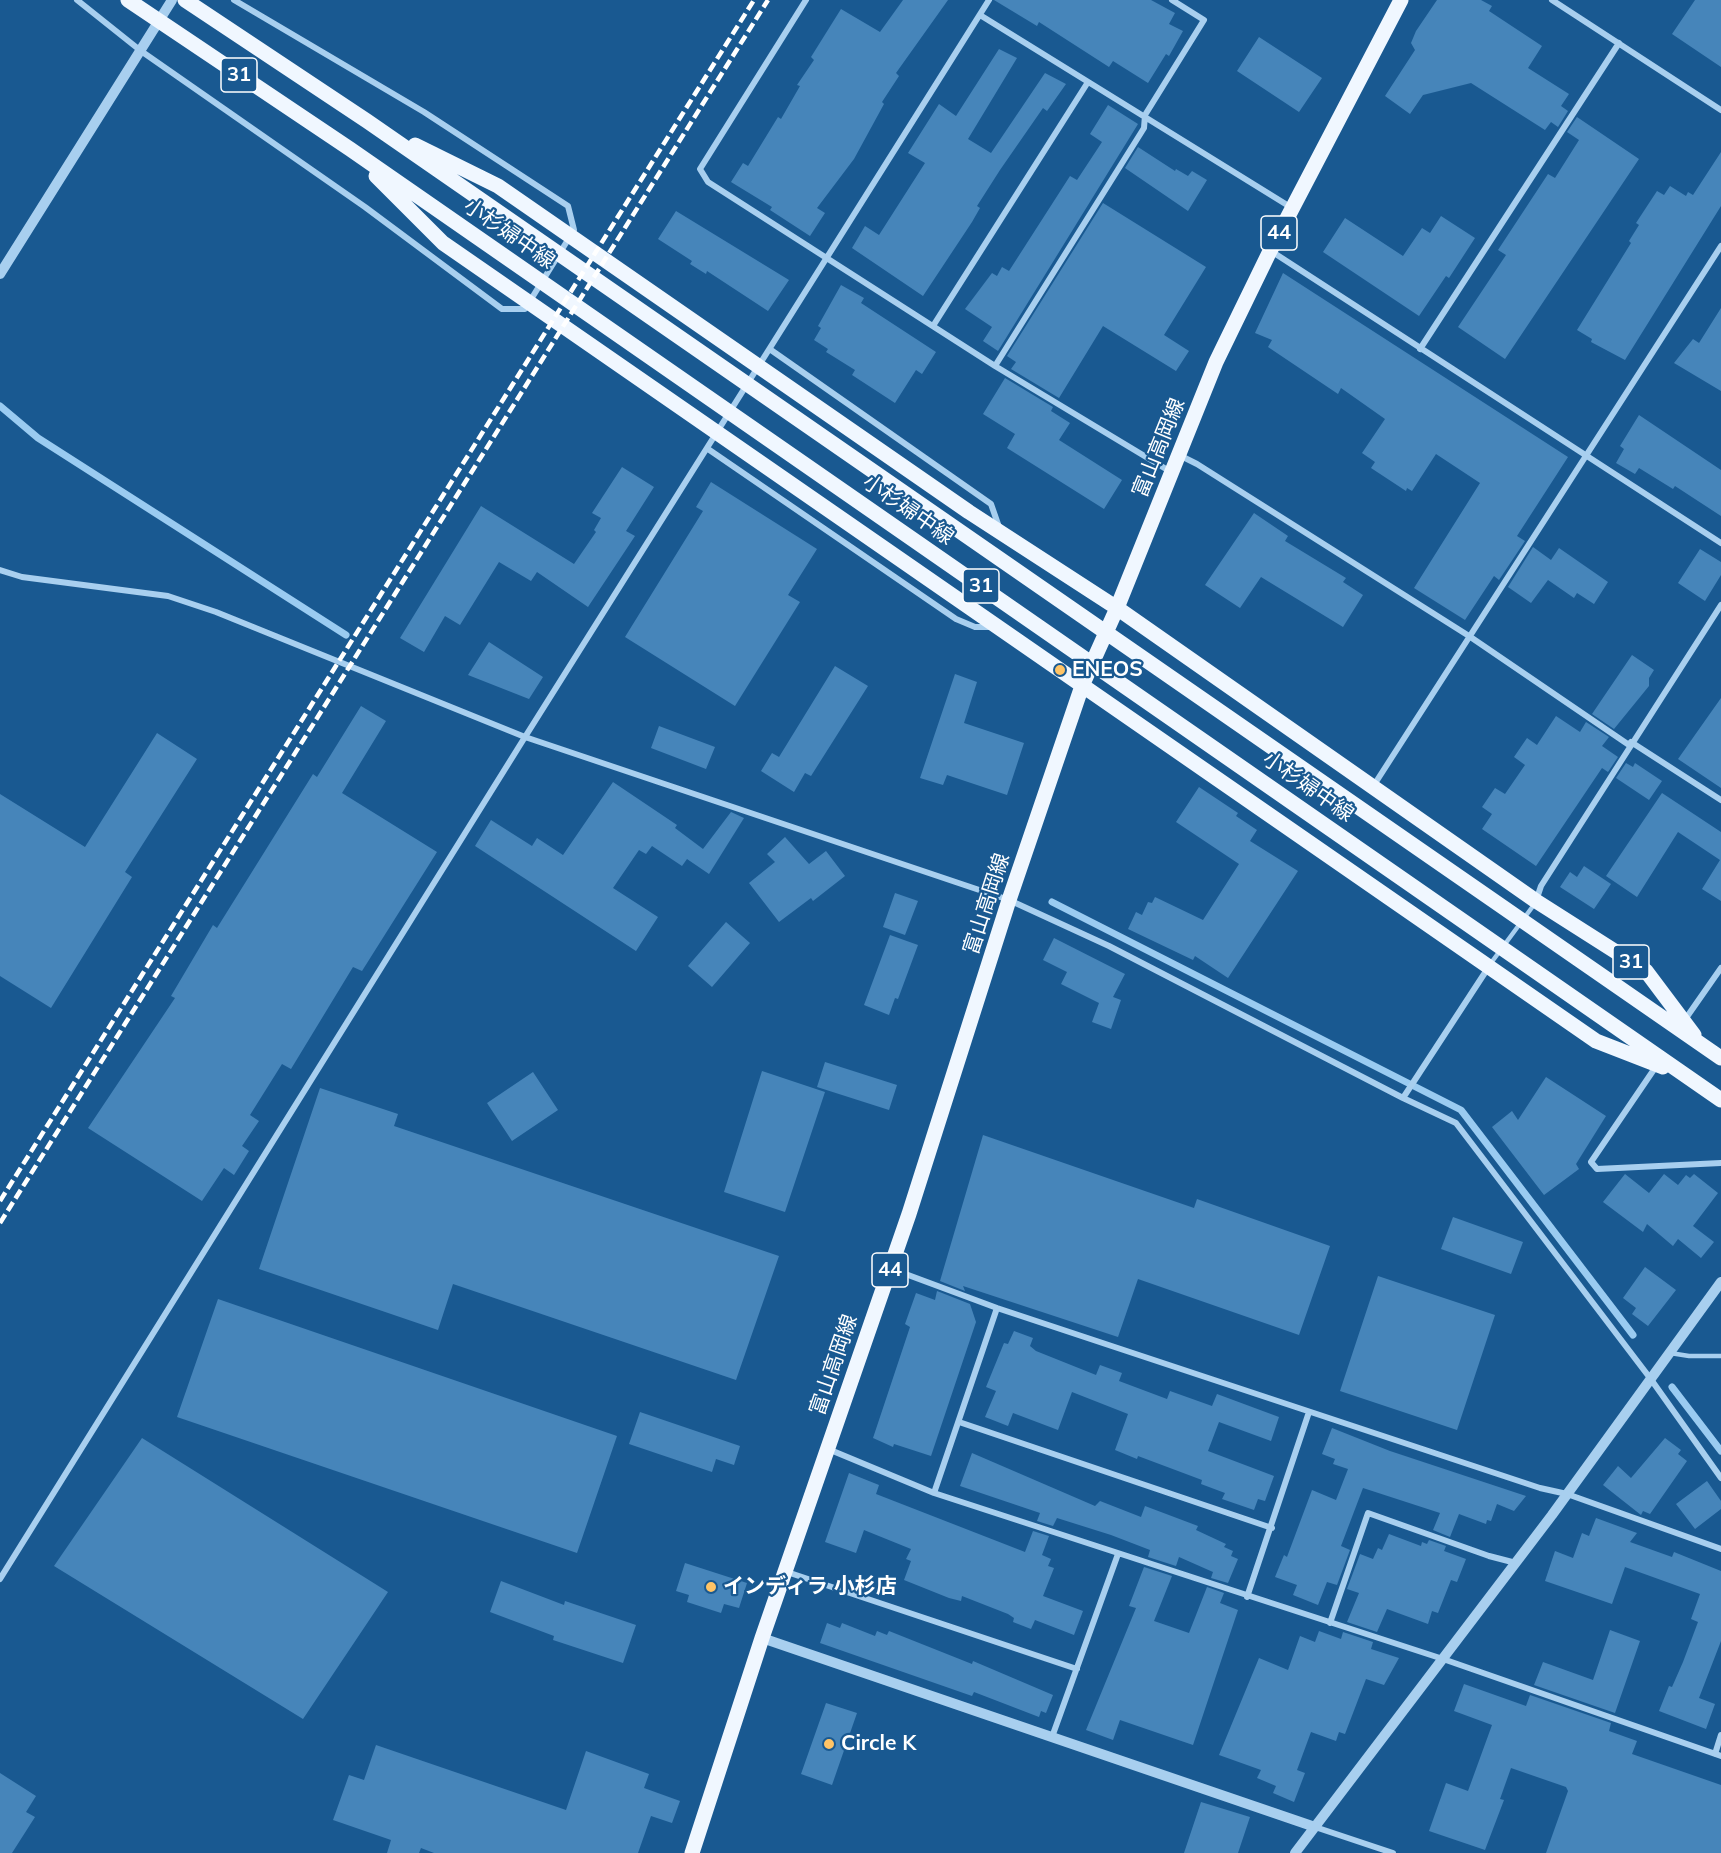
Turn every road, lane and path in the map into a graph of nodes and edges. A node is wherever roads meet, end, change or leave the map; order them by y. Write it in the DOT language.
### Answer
graph roads {
  1 [pos="77,0"];
  2 [pos="128,0"];
  3 [pos="172,0"];
  4 [pos="185,0"];
  5 [pos="234,0"];
  6 [pos="806,0"];
  7 [pos="989,0"];
  8 [pos="1172,0"];
  9 [pos="1401,0"];
  10 [pos="1552,0"];
  11 [pos="980,15"];
  12 [pos="1619,43"];
  13 [pos="141,51"];
  14 [pos="1088,82"];
  15 [pos="1721,110"];
  16 [pos="1145,115"];
  17 [pos="367,120"];
  18 [pos="350,149"];
  19 [pos="1292,208"];
  20 [pos="1721,246"];
  21 [pos="1270,251"];
  22 [pos="828,258"];
  23 [pos="0,274"];
  24 [pos="933,326"];
  25 [pos="1420,349"];
  26 [pos="771,350"];
  27 [pos="995,366"];
  28 [pos="708,449"];
  29 [pos="1179,455"];
  30 [pos="1585,456"];
  31 [pos="1172,472"];
  32 [pos="1001,533"];
  33 [pos="1721,543"];
  34 [pos="0,570"];
  35 [pos="1721,605"];
  36 [pos="1117,608"];
  37 [pos="997,626"];
  38 [pos="1469,636"];
  39 [pos="1082,686"];
  40 [pos="525,737"];
  41 [pos="1630,744"];
  42 [pos="1373,787"];
  43 [pos="1721,800"];
  44 [pos="1010,900"];
  45 [pos="1536,901"];
  46 [pos="1490,966"];
  47 [pos="1721,968"];
  48 [pos="1684,1022"];
  49 [pos="1703,1046"];
  50 [pos="1721,1058"];
  51 [pos="1657,1065"];
  52 [pos="1680,1074"];
  53 [pos="1403,1098"];
  54 [pos="1721,1100"];
  55 [pos="1721,1163"];
  56 [pos="890,1269"];
  57 [pos="1721,1282"];
  58 [pos="997,1308"];
  59 [pos="1669,1353"];
  60 [pos="1721,1356"];
  61 [pos="1650,1378"];
  62 [pos="1309,1412"];
  63 [pos="959,1422"];
  64 [pos="827,1449"];
  65 [pos="1721,1478"];
  66 [pos="933,1493"];
  67 [pos="1567,1494"];
  68 [pos="1272,1528"];
  69 [pos="1721,1549"];
  70 [pos="1118,1554"];
  71 [pos="1516,1563"];
  72 [pos="785,1571"];
  73 [pos="0,1579"];
  74 [pos="1247,1597"];
  75 [pos="1330,1623"];
  76 [pos="762,1638"];
  77 [pos="1443,1659"];
  78 [pos="1077,1669"];
  79 [pos="1721,1735"];
  80 [pos="1052,1737"];
  81 [pos="1718,1755"];
  82 [pos="1315,1827"];
  83 [pos="692,1853"];
  84 [pos="1295,1853"];
  85 [pos="1392,1853"];
  1 -- 13 [label="street"];
  2 -- 18 [label="main road, 小杉婦中線 / 31"];
  3 -- 13 [label="street"];
  4 -- 17 [label="main road, 小杉婦中線 / 31"];
  5 -- 13 [label="street"];
  6 -- 22 [label="street"];
  7 -- 11 [label="street"];
  8 -- 16 [label="street"];
  9 -- 19 [label="main road, 富山高岡線 / 44"];
  10 -- 12 [label="street"];
  11 -- 14 [label="street"];
  11 -- 22 [label="street"];
  12 -- 15 [label="street"];
  12 -- 25 [label="street"];
  13 -- 23 [label="street"];
  14 -- 16 [label="street"];
  14 -- 24 [label="street"];
  16 -- 19 [label="street"];
  16 -- 27 [label="street"];
  17 -- 32 [label="main road, 31"];
  17 -- 49 [label="main road, 小杉婦中線 / 31"];
  18 -- 37 [label="main road, 31"];
  18 -- 52 [label="main road, 小杉婦中線 / 31"];
  19 -- 21 [label="main road, 富山高岡線 / 44"];
  20 -- 30 [label="street"];
  21 -- 25 [label="street"];
  21 -- 29 [label="main road, 富山高岡線 / 44"];
  22 -- 24 [label="street"];
  22 -- 26 [label="street"];
  24 -- 27 [label="street"];
  25 -- 30 [label="street"];
  26 -- 28 [label="street"];
  26 -- 32 [label="street"];
  27 -- 31 [label="street"];
  28 -- 37 [label="street"];
  28 -- 40 [label="street"];
  29 -- 31 [label="main road, 富山高岡線 / 44"];
  29 -- 38 [label="street"];
  30 -- 33 [label="street"];
  30 -- 38 [label="street"];
  31 -- 36 [label="main road, 富山高岡線 / 44"];
  32 -- 36 [label="main road, 31"];
  34 -- 40 [label="street"];
  35 -- 41 [label="street"];
  36 -- 39 [label="main road, 富山高岡線 / 44"];
  36 -- 42 [label="main road, 31"];
  37 -- 39 [label="main road, 31"];
  38 -- 41 [label="street"];
  38 -- 42 [label="street"];
  39 -- 44 [label="main road, 富山高岡線 / 44"];
  39 -- 46 [label="main road, 31"];
  40 -- 44 [label="street"];
  40 -- 73 [label="street"];
  41 -- 43 [label="street"];
  41 -- 45 [label="street"];
  42 -- 45 [label="main road, 31"];
  44 -- 53 [label="street"];
  44 -- 56 [label="main road, 富山高岡線 / 44"];
  45 -- 46 [label="lane"];
  45 -- 48 [label="main road, 31"];
  46 -- 51 [label="main road, 31"];
  46 -- 53 [label="street"];
  47 -- 48 [label="street"];
  48 -- 49 [label="main road, 31"];
  49 -- 50 [label="main road, 小杉婦中線 / 31"];
  51 -- 52 [label="main road, 31"];
  51 -- 55 [label="street"];
  52 -- 54 [label="main road, 小杉婦中線 / 31"];
  53 -- 61 [label="street"];
  56 -- 58 [label="street"];
  56 -- 64 [label="main road, 富山高岡線 / 44"];
  57 -- 59 [label="street"];
  58 -- 62 [label="street"];
  58 -- 63 [label="street"];
  59 -- 60 [label="lane"];
  59 -- 61 [label="street"];
  61 -- 65 [label="street"];
  61 -- 67 [label="street"];
  62 -- 67 [label="street"];
  62 -- 68 [label="street"];
  63 -- 66 [label="street"];
  63 -- 68 [label="street"];
  64 -- 66 [label="street"];
  64 -- 72 [label="main road, 富山高岡線 / 44"];
  66 -- 70 [label="street"];
  67 -- 69 [label="street"];
  67 -- 71 [label="street"];
  68 -- 74 [label="street"];
  70 -- 74 [label="street"];
  70 -- 78 [label="street"];
  71 -- 75 [label="street"];
  71 -- 77 [label="street"];
  72 -- 76 [label="main road, 富山高岡線 / 44"];
  72 -- 78 [label="street"];
  74 -- 75 [label="street"];
  75 -- 77 [label="street"];
  76 -- 80 [label="street"];
  76 -- 83 [label="main road, 富山高岡線 / 44"];
  77 -- 81 [label="street"];
  77 -- 82 [label="street"];
  78 -- 80 [label="street"];
  79 -- 81 [label="street"];
  80 -- 82 [label="street"];
  82 -- 84 [label="street"];
  82 -- 85 [label="street"];
}
